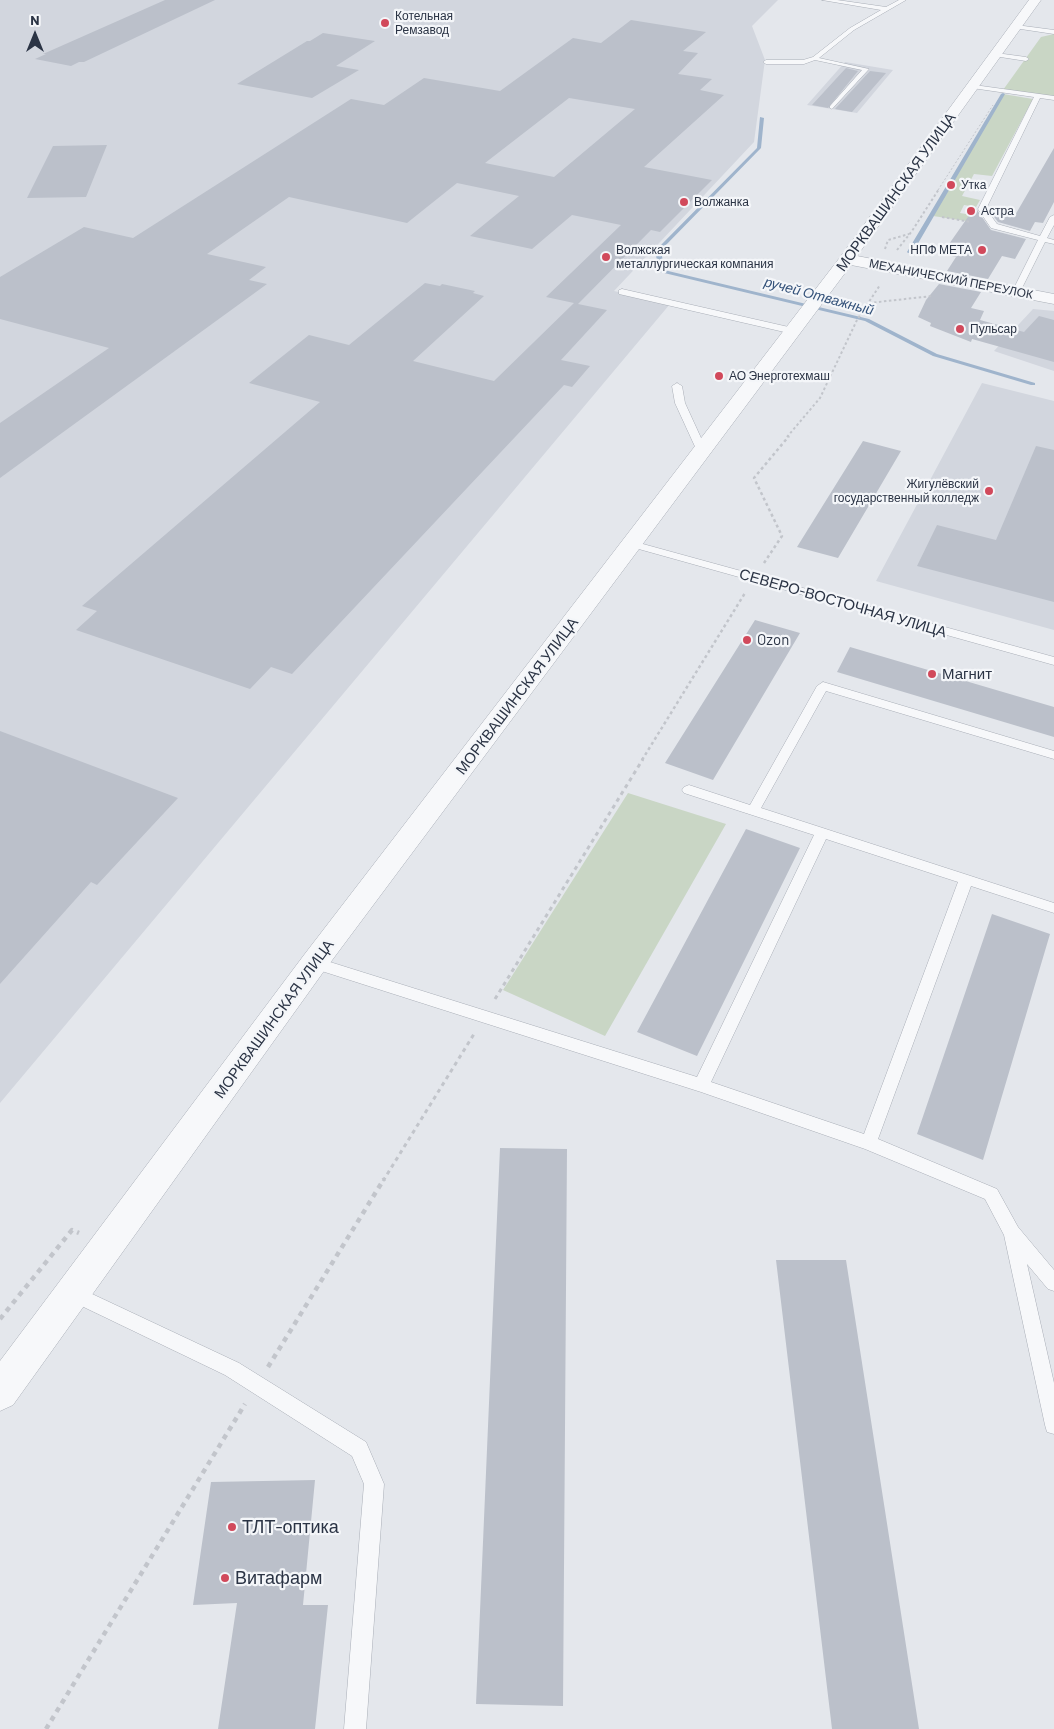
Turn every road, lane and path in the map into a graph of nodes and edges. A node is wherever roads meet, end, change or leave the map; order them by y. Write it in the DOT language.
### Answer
graph roads {
  1 [pos="825,0"];
  2 [pos="903,0"];
  3 [pos="1035,0"];
  4 [pos="887,9"];
  5 [pos="1016,27"];
  6 [pos="1054,32"];
  7 [pos="996,55"];
  8 [pos="815,58"];
  9 [pos="1026,59"];
  10 [pos="766,62"];
  11 [pos="974,86"];
  12 [pos="1003,90"];
  13 [pos="1038,96"];
  14 [pos="1054,98"];
  15 [pos="832,107"];
  16 [pos="1054,218"];
  17 [pos="910,234"];
  18 [pos="888,240"];
  19 [pos="1042,240"];
  20 [pos="1054,242"];
  21 [pos="847,259"];
  22 [pos="892,268"];
  23 [pos="622,292"];
  24 [pos="1016,292"];
  25 [pos="1054,299"];
  26 [pos="793,331"];
  27 [pos="677,386"];
  28 [pos="702,451"];
  29 [pos="632,544"];
  30 [pos="754,578"];
  31 [pos="1054,662"];
  32 [pos="1054,755"];
  33 [pos="690,790"];
  34 [pos="753,811"];
  35 [pos="822,833"];
  36 [pos="966,880"];
  37 [pos="1054,908"];
  38 [pos="314,963"];
  39 [pos="484,1017"];
  40 [pos="701,1085"];
  41 [pos="869,1143"];
  42 [pos="1012,1233"];
  43 [pos="81,1234"];
  44 [pos="1054,1283"];
  45 [pos="73,1293"];
  46 [pos="0,1320"];
  47 [pos="258,1385"];
  48 [pos="0,1392"];
  49 [pos="1054,1425"];
  50 [pos="46,1729"];
  51 [pos="356,1729"];
  1 -- 4 [label="lane"];
  2 -- 4 [label="lane"];
  3 -- 5 [label="street, МОРКВАШИНСКАЯ УЛИЦА"];
  4 -- 8 [label="lane"];
  5 -- 6 [label="lane"];
  5 -- 7 [label="street, МОРКВАШИНСКАЯ УЛИЦА"];
  7 -- 9 [label="lane"];
  7 -- 11 [label="street, МОРКВАШИНСКАЯ УЛИЦА"];
  8 -- 10 [label="lane"];
  8 -- 15 [label="lane"];
  11 -- 12 [label="lane"];
  11 -- 21 [label="street, МОРКВАШИНСКАЯ УЛИЦА"];
  12 -- 13 [label="lane"];
  12 -- 17 [label="path"];
  13 -- 14 [label="lane"];
  13 -- 19 [label="lane"];
  16 -- 19 [label="lane"];
  17 -- 18 [label="path"];
  17 -- 22 [label="path"];
  19 -- 20 [label="lane"];
  19 -- 24 [label="lane"];
  21 -- 22 [label="street, МЕХАНИЧЕСКИЙ ПЕРЕУЛОК"];
  21 -- 26 [label="street, МОРКВАШИНСКАЯ УЛИЦА"];
  22 -- 24 [label="street, МЕХАНИЧЕСКИЙ ПЕРЕУЛОК"];
  22 -- 30 [label="path"];
  23 -- 26 [label="lane"];
  24 -- 25 [label="street, МЕХАНИЧЕСКИЙ ПЕРЕУЛОК"];
  26 -- 28 [label="street, МОРКВАШИНСКАЯ УЛИЦА"];
  27 -- 28 [label="lane"];
  28 -- 29 [label="street, МОРКВАШИНСКАЯ УЛИЦА"];
  29 -- 30 [label="lane, СЕВЕРО-ВОСТОЧНАЯ УЛИЦА"];
  29 -- 38 [label="street, МОРКВАШИНСКАЯ УЛИЦА"];
  30 -- 31 [label="lane, СЕВЕРО-ВОСТОЧНАЯ УЛИЦА"];
  30 -- 39 [label="path"];
  32 -- 34 [label="lane"];
  33 -- 34 [label="lane"];
  34 -- 35 [label="lane"];
  35 -- 36 [label="lane"];
  35 -- 40 [label="lane"];
  36 -- 37 [label="lane"];
  36 -- 41 [label="lane"];
  38 -- 39 [label="lane"];
  38 -- 45 [label="street, МОРКВАШИНСКАЯ УЛИЦА"];
  39 -- 40 [label="lane"];
  39 -- 47 [label="path"];
  40 -- 41 [label="lane"];
  41 -- 42 [label="lane"];
  42 -- 44 [label="lane"];
  42 -- 49 [label="lane"];
  43 -- 46 [label="path"];
  45 -- 47 [label="lane"];
  45 -- 48 [label="street, МОРКВАШИНСКАЯ УЛИЦА"];
  47 -- 50 [label="path"];
  47 -- 51 [label="lane"];
}
